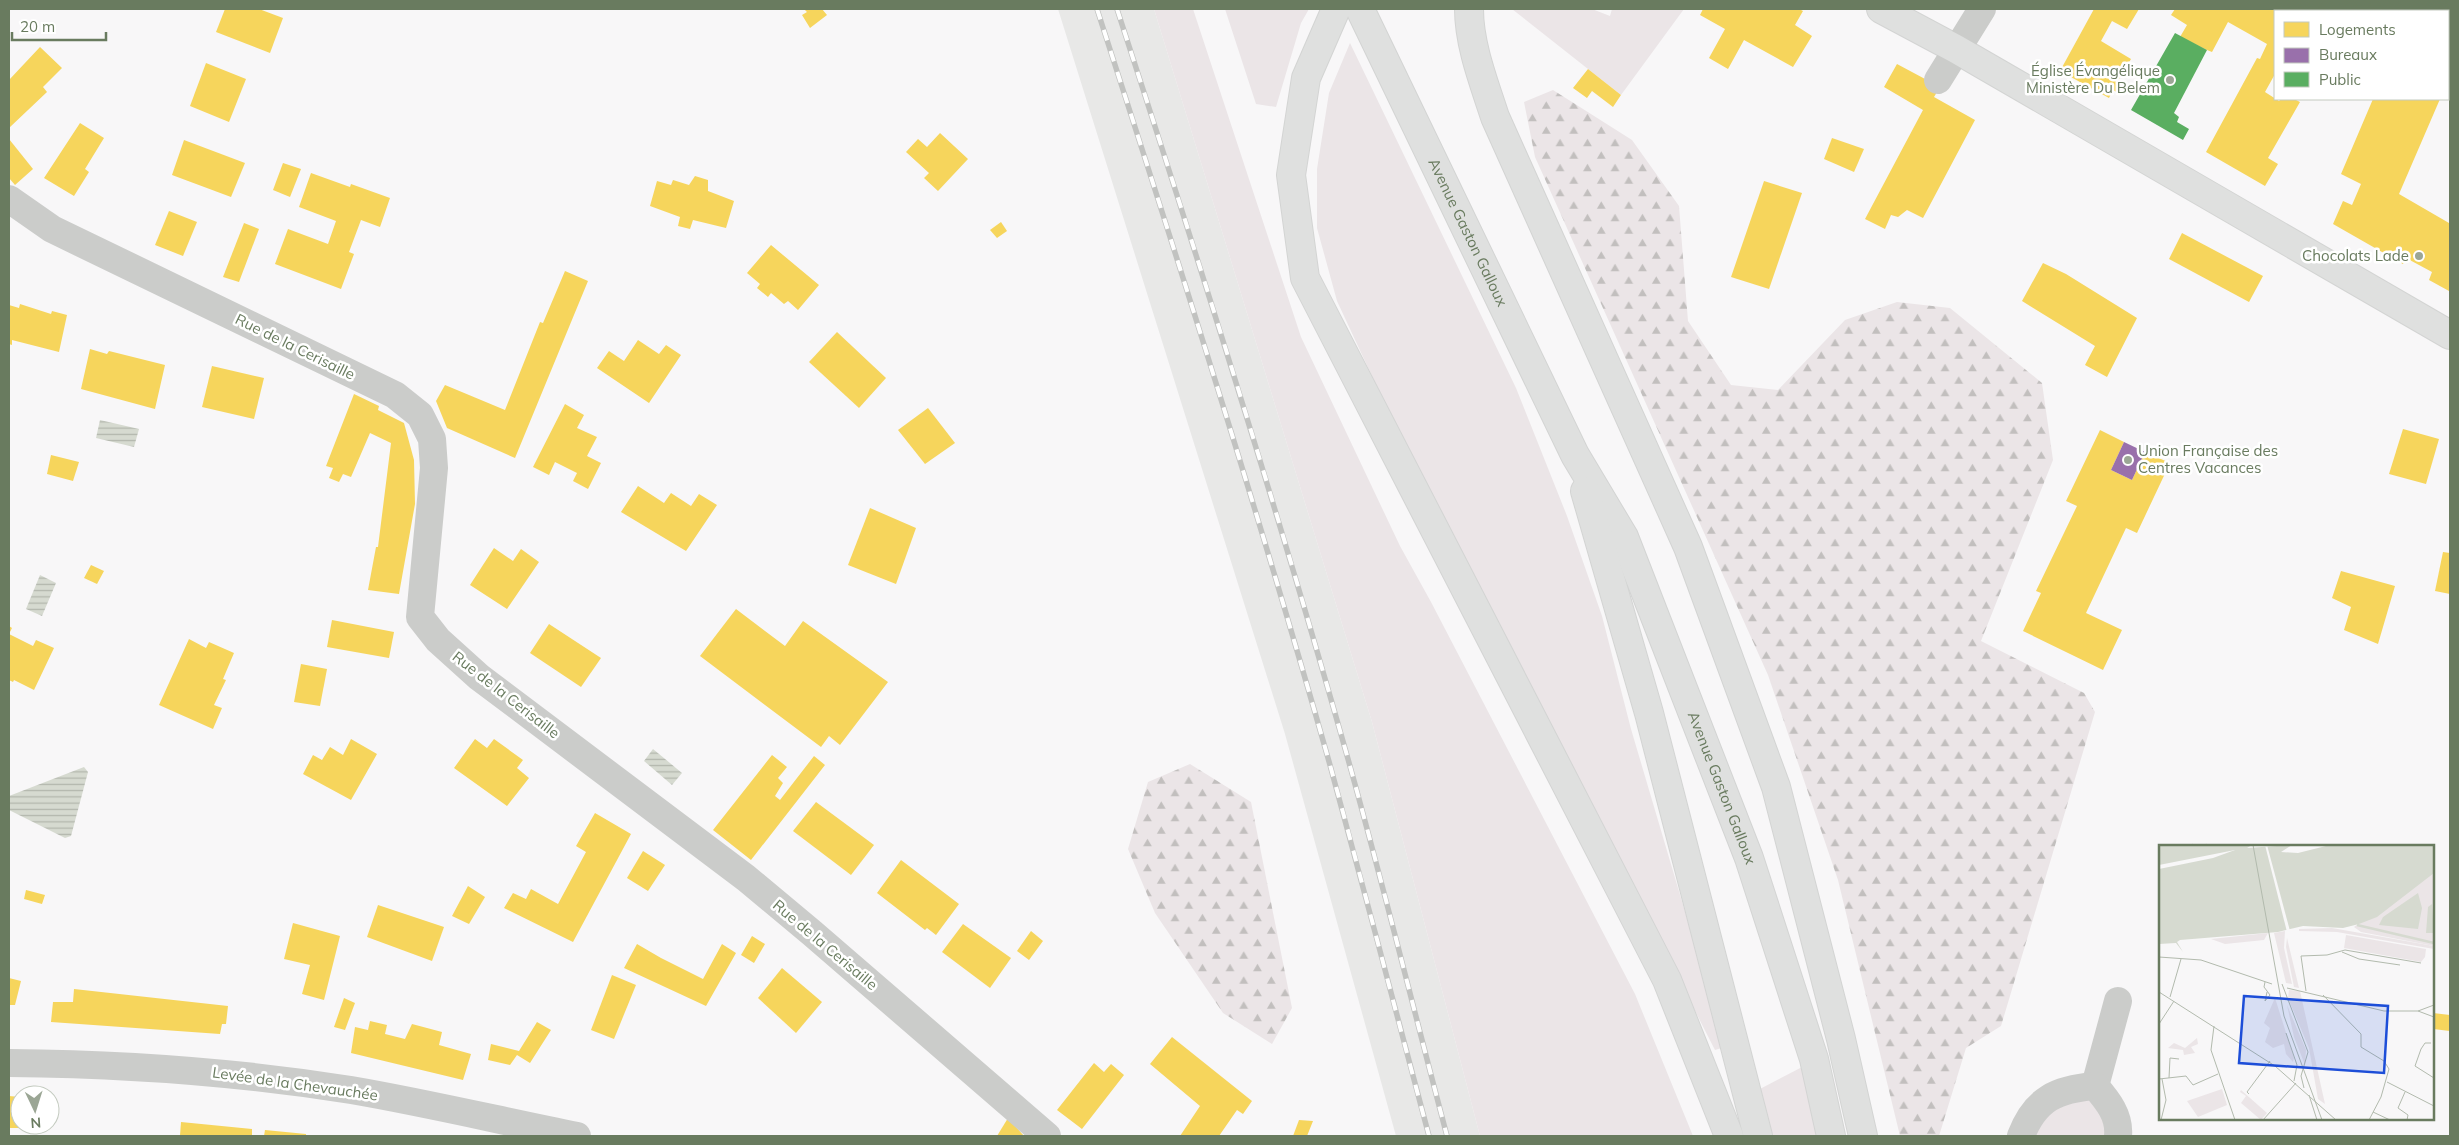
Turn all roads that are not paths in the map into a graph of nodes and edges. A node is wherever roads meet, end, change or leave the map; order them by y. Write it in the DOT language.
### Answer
graph roads {
  1 [pos="1336,9"];
  2 [pos="1360,9"];
  3 [pos="1469,9"];
  4 [pos="1881,9"];
  5 [pos="1982,9"];
  6 [pos="1956,49"];
  7 [pos="1938,80"];
  8 [pos="9,199"];
  9 [pos="2450,335"];
  10 [pos="1576,456"];
  11 [pos="2118,1001"];
  12 [pos="9,1062"];
  13 [pos="2095,1086"];
  14 [pos="577,1136"];
  15 [pos="1047,1136"];
  16 [pos="1729,1136"];
  17 [pos="1758,1136"];
  18 [pos="1831,1136"];
  19 [pos="1863,1136"];
  20 [pos="2021,1136"];
  21 [pos="2118,1136"];
  1 -- 16 [label="main road"];
  2 -- 10 [label="main road, Avenue Gaston Galloux"];
  3 -- 19 [label="main road"];
  4 -- 6 [label="main road"];
  5 -- 6 [label="street"];
  6 -- 7 [label="street"];
  6 -- 9 [label="main road"];
  8 -- 15 [label="street, Rue de la Cerisaille"];
  10 -- 17 [label="main road, Avenue Gaston Galloux"];
  10 -- 18 [label="main road, Avenue Gaston Galloux"];
  11 -- 13 [label="street"];
  12 -- 14 [label="street, Levée de la Chevauchée"];
  13 -- 20 [label="street"];
  13 -- 21 [label="street"];
}
